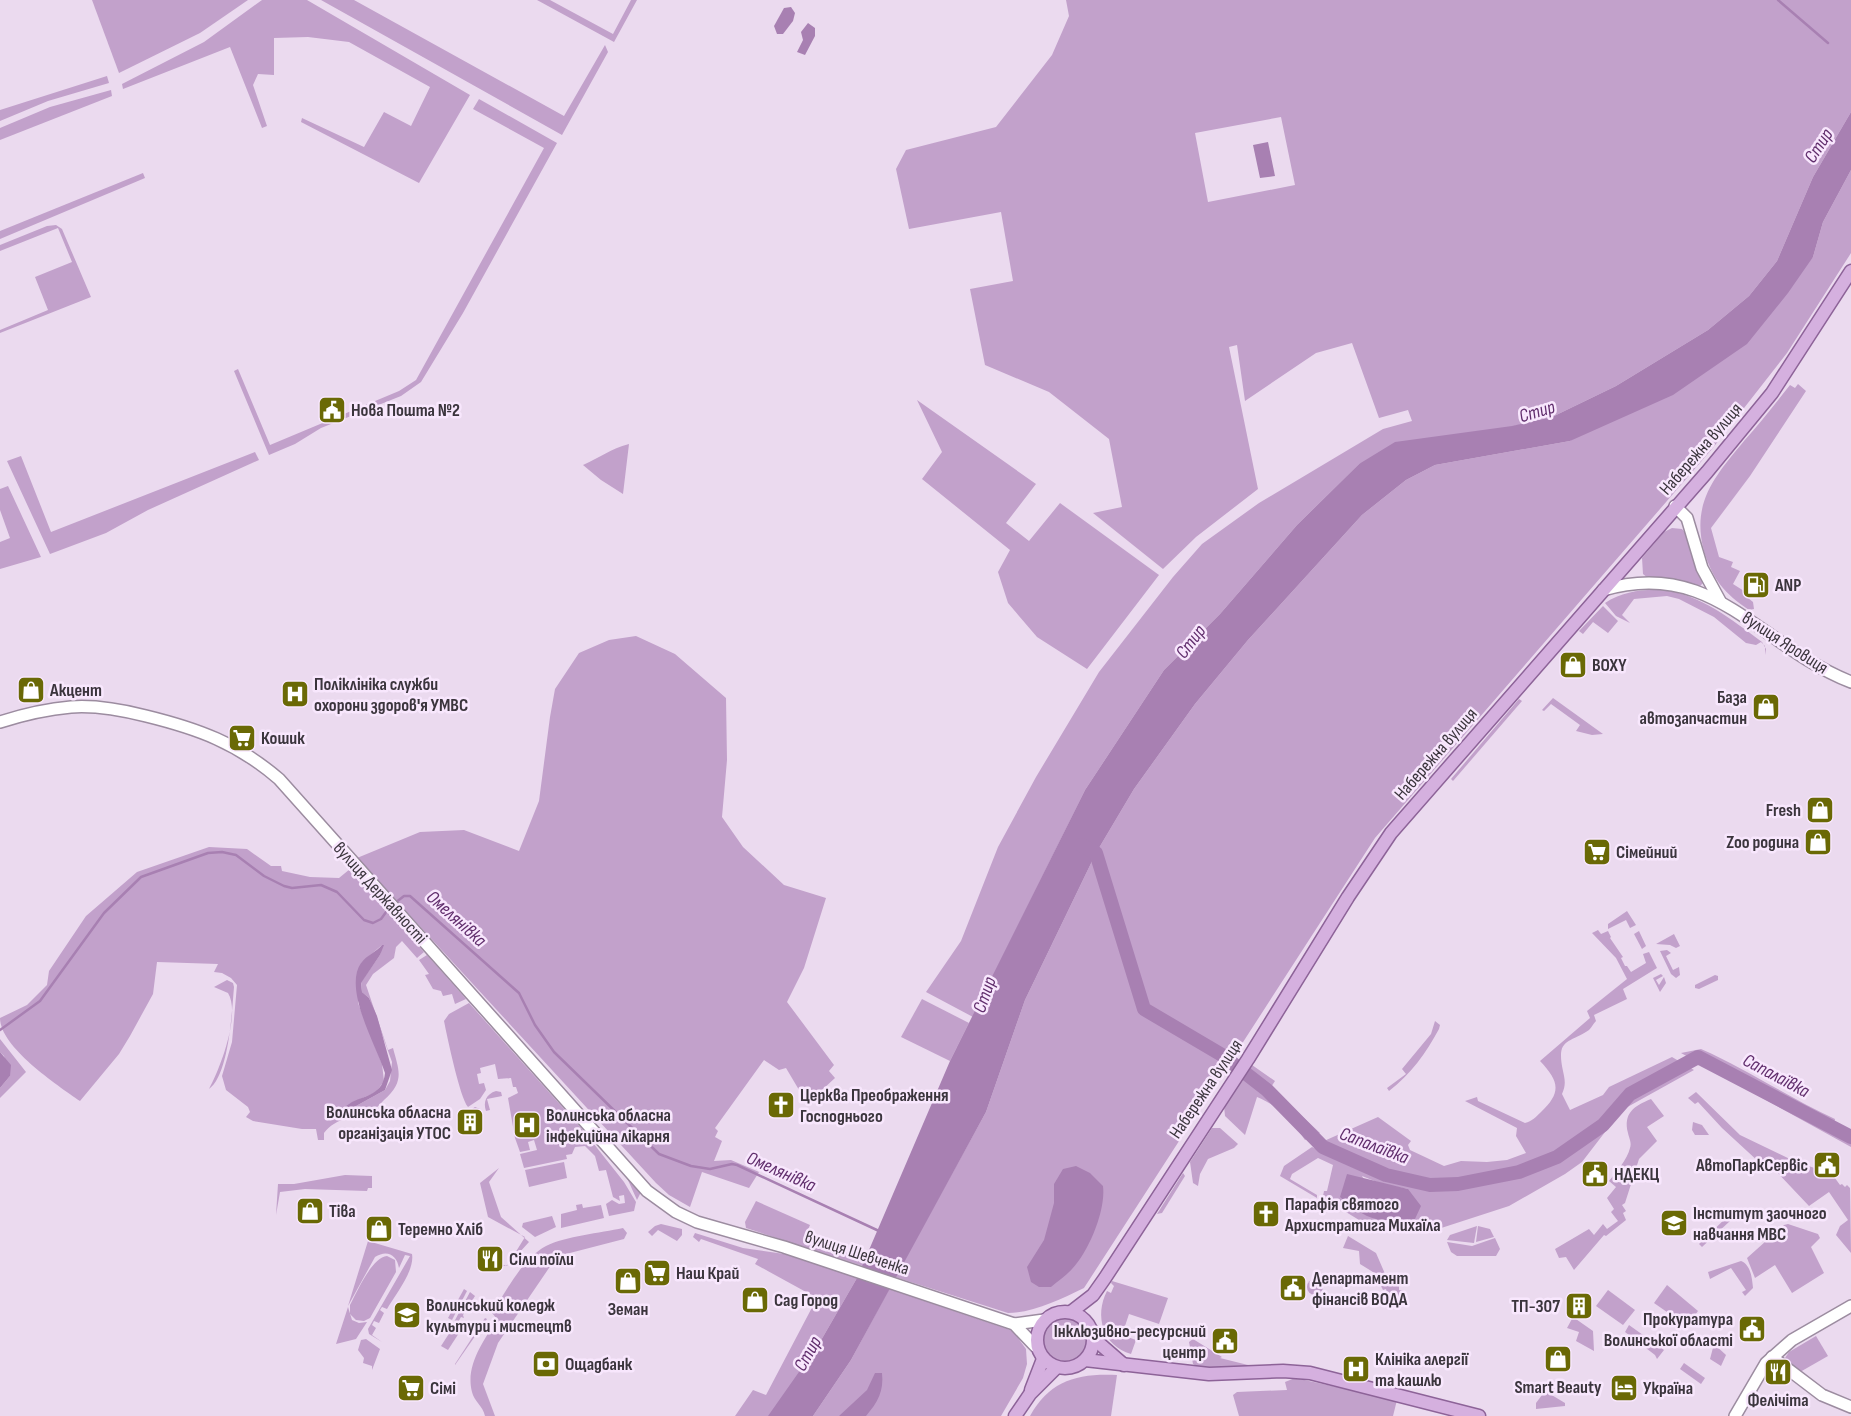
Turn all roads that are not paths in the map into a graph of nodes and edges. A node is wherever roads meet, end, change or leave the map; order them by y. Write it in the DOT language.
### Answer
graph roads {
  1 [pos="1851,271"];
  2 [pos="1675,506"];
  3 [pos="1603,590"];
  4 [pos="1721,602"];
  5 [pos="1851,682"];
  6 [pos="0,722"];
  7 [pos="689,1218"];
  8 [pos="1093,1294"];
  9 [pos="1851,1306"];
  10 [pos="1071,1312"];
  11 [pos="1044,1320"];
  12 [pos="1088,1323"];
  13 [pos="1014,1324"];
  14 [pos="1093,1338"];
  15 [pos="1036,1347"];
  16 [pos="1772,1357"];
  17 [pos="1043,1359"];
  18 [pos="1086,1360"];
  19 [pos="1124,1365"];
  20 [pos="1056,1368"];
  21 [pos="1030,1394"];
  22 [pos="1851,1407"];
  23 [pos="1015,1416"];
  24 [pos="1479,1416"];
  25 [pos="1735,1416"];
  1 -- 2 [label="main road, Набережна вулиця"];
  2 -- 3 [label="main road, Набережна вулиця"];
  2 -- 4 [label="street, вулиця Яровиця"];
  3 -- 4 [label="street, вулиця Яровиця"];
  3 -- 8 [label="main road, Набережна вулиця"];
  4 -- 5 [label="street, вулиця Яровиця"];
  6 -- 7 [label="street, вулиця Державності"];
  7 -- 13 [label="street, вулиця Шевченка"];
  8 -- 10 [label="main road, Набережна вулиця"];
  8 -- 12 [label="main road, Набережна вулиця"];
  9 -- 16 [label="street"];
  10 -- 11 [label="main road"];
  10 -- 12 [label="main road"];
  11 -- 13 [label="street, вулиця Шевченка"];
  11 -- 15 [label="main road"];
  12 -- 14 [label="main road"];
  13 -- 15 [label="street, вулиця Шевченка"];
  14 -- 18 [label="main road"];
  14 -- 19 [label="main road"];
  15 -- 17 [label="main road"];
  16 -- 22 [label="street"];
  16 -- 25 [label="street"];
  17 -- 20 [label="main road"];
  17 -- 21 [label="main road"];
  18 -- 19 [label="main road"];
  18 -- 20 [label="main road"];
  19 -- 24 [label="main road"];
  20 -- 21 [label="main road"];
  21 -- 23 [label="main road"];
}
